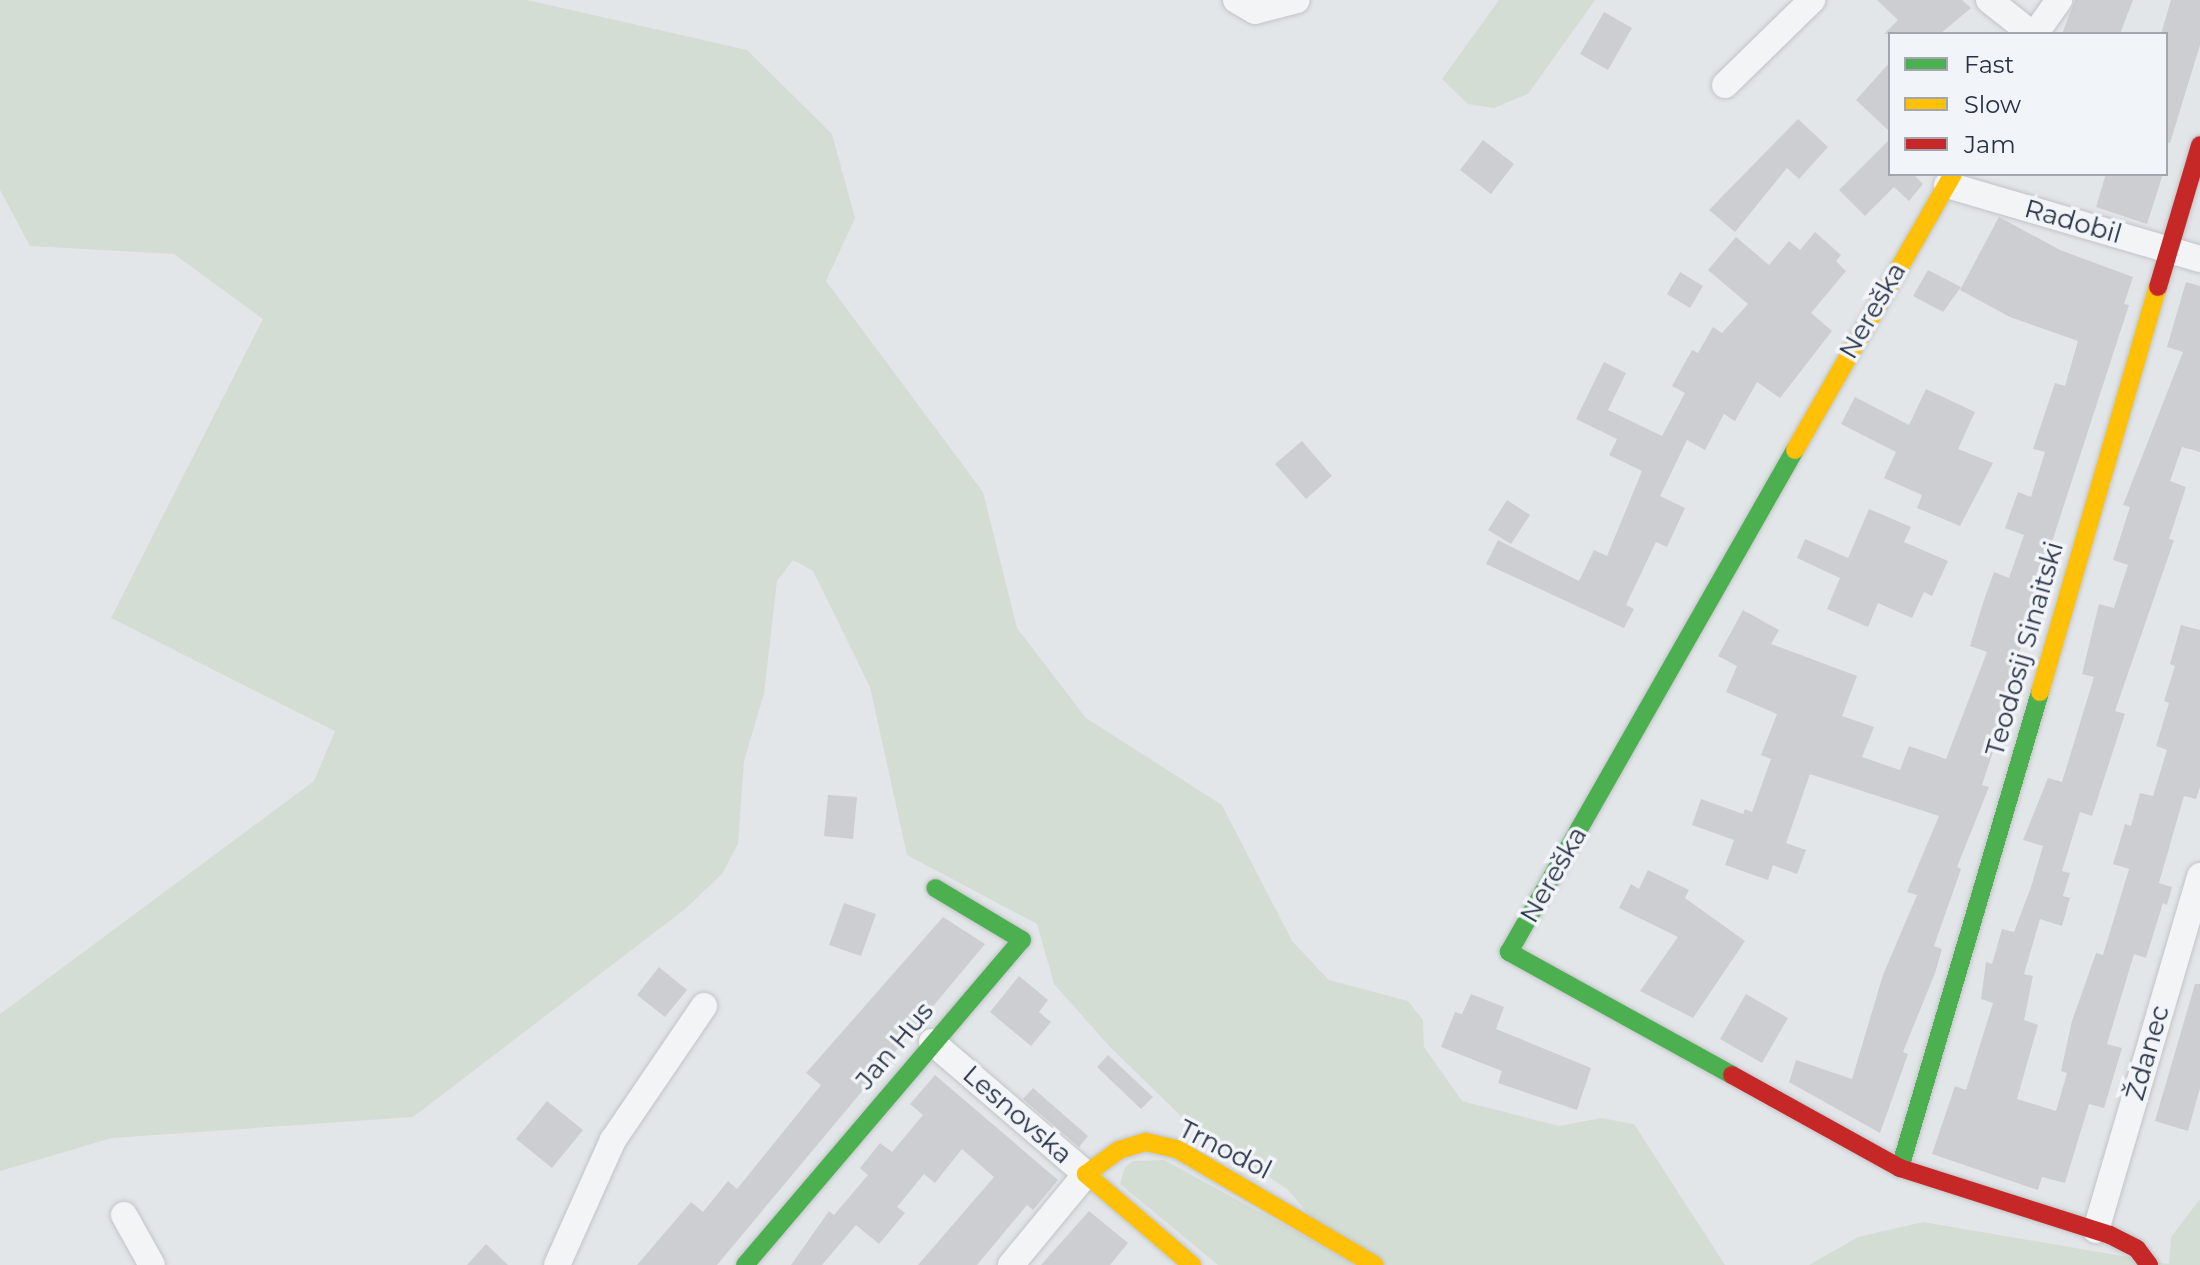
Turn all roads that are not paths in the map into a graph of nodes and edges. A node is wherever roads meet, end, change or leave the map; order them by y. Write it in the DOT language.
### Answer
graph roads {
  1 [pos="1236,0"];
  2 [pos="1297,0"];
  3 [pos="1812,0"];
  4 [pos="1989,0"];
  5 [pos="2059,0"];
  6 [pos="2031,32"];
  7 [pos="2035,32"];
  8 [pos="1725,85"];
  9 [pos="2200,145"];
  10 [pos="1950,179"];
  11 [pos="2169,250"];
  12 [pos="2200,259"];
  13 [pos="2200,876"];
  14 [pos="935,888"];
  15 [pos="704,1006"];
  16 [pos="932,1042"];
  17 [pos="1900,1168"];
  18 [pos="1086,1174"];
  19 [pos="124,1215"];
  20 [pos="2096,1230"];
  21 [pos="152,1265"];
  22 [pos="557,1265"];
  23 [pos="745,1265"];
  24 [pos="1011,1265"];
  25 [pos="1192,1265"];
  26 [pos="1375,1265"];
  27 [pos="2149,1265"];
  1 -- 2 [label="street"];
  3 -- 8 [label="street"];
  4 -- 6 [label="street"];
  5 -- 7 [label="street"];
  9 -- 11 [label="street, Teodosij Sinaitski"];
  10 -- 11 [label="street, Radobil"];
  10 -- 17 [label="street, Nereška"];
  11 -- 12 [label="street, Radobil"];
  11 -- 17 [label="street, Teodosij Sinaitski"];
  13 -- 20 [label="street, Ždanec"];
  14 -- 16 [label="street, Jan Hus"];
  15 -- 22 [label="street"];
  16 -- 18 [label="street, Lesnovska"];
  16 -- 23 [label="street, Jan Hus"];
  17 -- 20 [label="street, Nereška"];
  18 -- 24 [label="street, Lesnovska"];
  18 -- 25 [label="street"];
  18 -- 26 [label="street, Trnodol"];
  19 -- 21 [label="street"];
  20 -- 27 [label="street, Nereška"];
}
